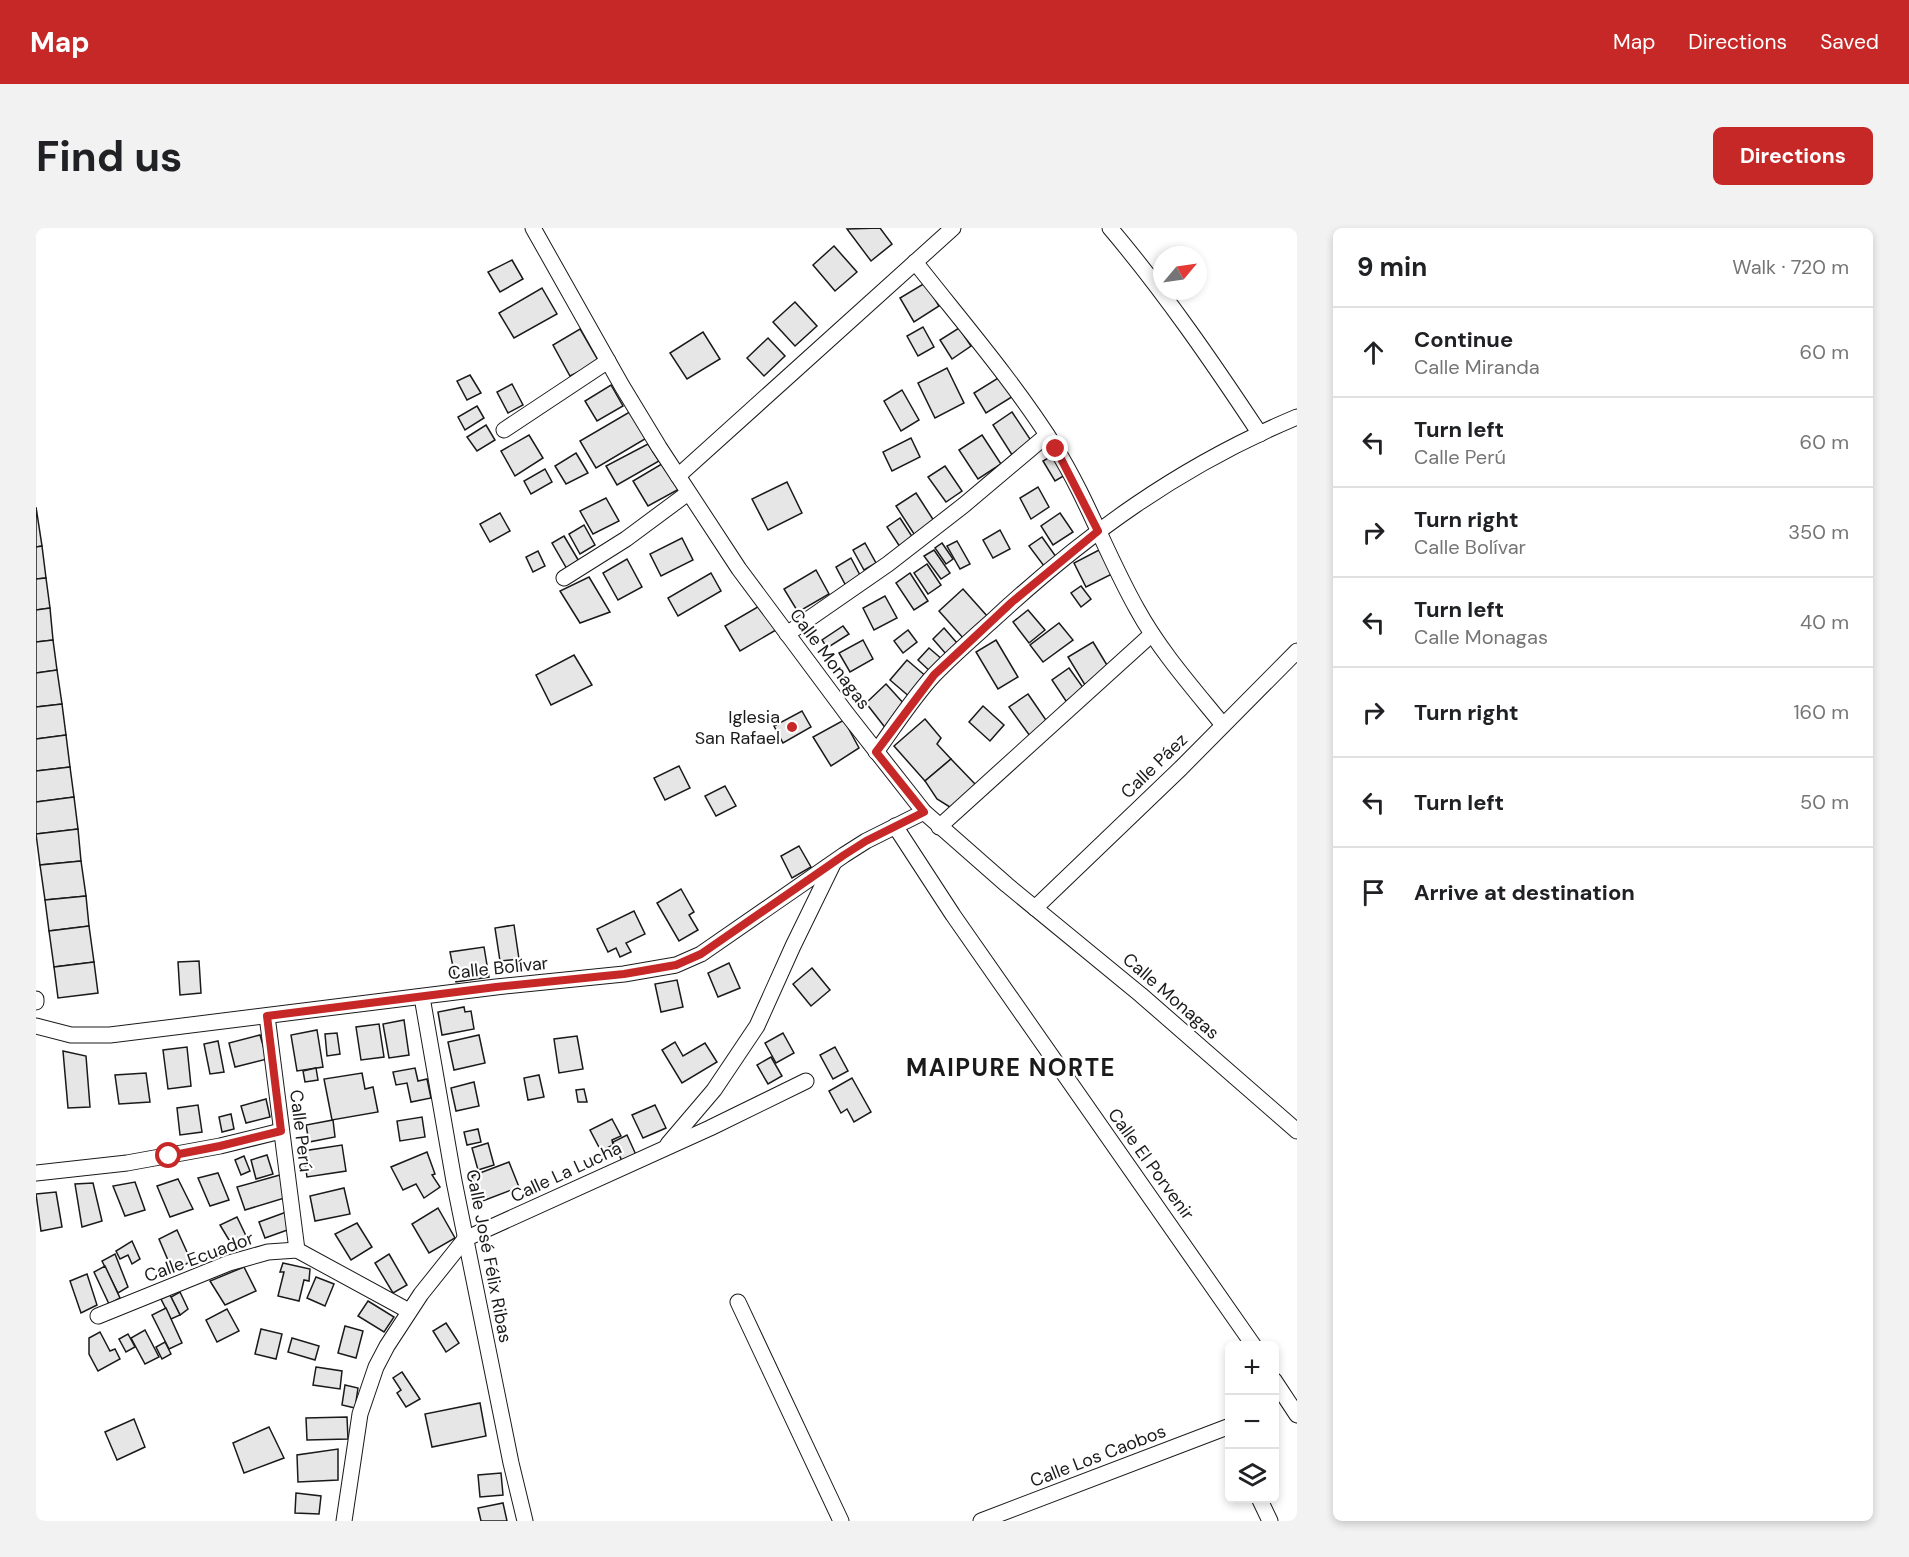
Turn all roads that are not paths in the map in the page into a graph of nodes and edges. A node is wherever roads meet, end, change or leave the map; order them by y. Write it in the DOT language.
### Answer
graph roads {
  1 [pos="533,228"];
  2 [pos="953,228"];
  3 [pos="1110,228"];
  4 [pos="915,262"];
  5 [pos="608,361"];
  6 [pos="1297,417"];
  7 [pos="504,430"];
  8 [pos="1260,434"];
  9 [pos="1047,435"];
  10 [pos="678,476"];
  11 [pos="688,493"];
  12 [pos="1098,531"];
  13 [pos="564,578"];
  14 [pos="787,634"];
  15 [pos="1152,634"];
  16 [pos="1295,657"];
  17 [pos="1223,725"];
  18 [pos="876,752"];
  19 [pos="924,812"];
  20 [pos="895,826"];
  21 [pos="939,827"];
  22 [pos="834,862"];
  23 [pos="1035,908"];
  24 [pos="422,997"];
  25 [pos="267,1016"];
  26 [pos="36,1026"];
  27 [pos="806,1081"];
  28 [pos="281,1131"];
  29 [pos="1297,1131"];
  30 [pos="666,1147"];
  31 [pos="36,1173"];
  32 [pos="465,1239"];
  33 [pos="297,1250"];
  34 [pos="738,1302"];
  35 [pos="410,1311"];
  36 [pos="98,1316"];
  37 [pos="1251,1341"];
  38 [pos="1279,1391"];
  39 [pos="1286,1409"];
  40 [pos="1225,1430"];
  41 [pos="1261,1503"];
  42 [pos="344,1521"];
  43 [pos="525,1521"];
  44 [pos="841,1521"];
  45 [pos="981,1521"];
  46 [pos="1270,1521"];
  1 -- 5 [label="street, Calle Monagas"];
  2 -- 4 [label="street"];
  3 -- 8 [label="street"];
  4 -- 9 [label="street"];
  4 -- 10 [label="street"];
  5 -- 7 [label="street"];
  5 -- 10 [label="street, Calle Monagas"];
  6 -- 8 [label="street"];
  8 -- 12 [label="street"];
  9 -- 12 [label="street"];
  9 -- 14 [label="street"];
  10 -- 11 [label="street, Calle Monagas"];
  11 -- 13 [label="street"];
  11 -- 14 [label="street, Calle Monagas"];
  12 -- 15 [label="street"];
  12 -- 18 [label="street"];
  14 -- 18 [label="street, Calle Monagas"];
  15 -- 17 [label="street"];
  15 -- 21 [label="street"];
  16 -- 17 [label="street, Calle Páez"];
  17 -- 23 [label="street, Calle Páez"];
  18 -- 19 [label="street, Calle Monagas"];
  19 -- 20 [label="street, Calle Bolívar"];
  19 -- 21 [label="street, Calle Monagas"];
  20 -- 22 [label="street, Calle Bolívar"];
  20 -- 37 [label="street, Calle El Porvenir"];
  21 -- 23 [label="street, Calle Monagas"];
  22 -- 24 [label="street, Calle Bolívar"];
  22 -- 30 [label="street, Calle La Lucha"];
  23 -- 29 [label="street, Calle Monagas"];
  24 -- 25 [label="street, Calle Bolívar"];
  24 -- 32 [label="street, Calle José Félix Ribas"];
  25 -- 26 [label="street, Calle Bolívar"];
  25 -- 28 [label="street, Calle Perú"];
  27 -- 30 [label="street"];
  28 -- 31 [label="street"];
  28 -- 33 [label="street, Calle Perú"];
  30 -- 32 [label="street, Calle La Lucha"];
  32 -- 35 [label="street, Calle La Lucha"];
  32 -- 43 [label="street, Calle José Félix Ribas"];
  33 -- 35 [label="street"];
  33 -- 36 [label="street, Calle Ecuador"];
  34 -- 44 [label="street"];
  35 -- 42 [label="street, Calle La Lucha"];
  38 -- 39 [label="street"];
  40 -- 45 [label="street, Calle Los Caobos"];
  41 -- 46 [label="street"];
}
